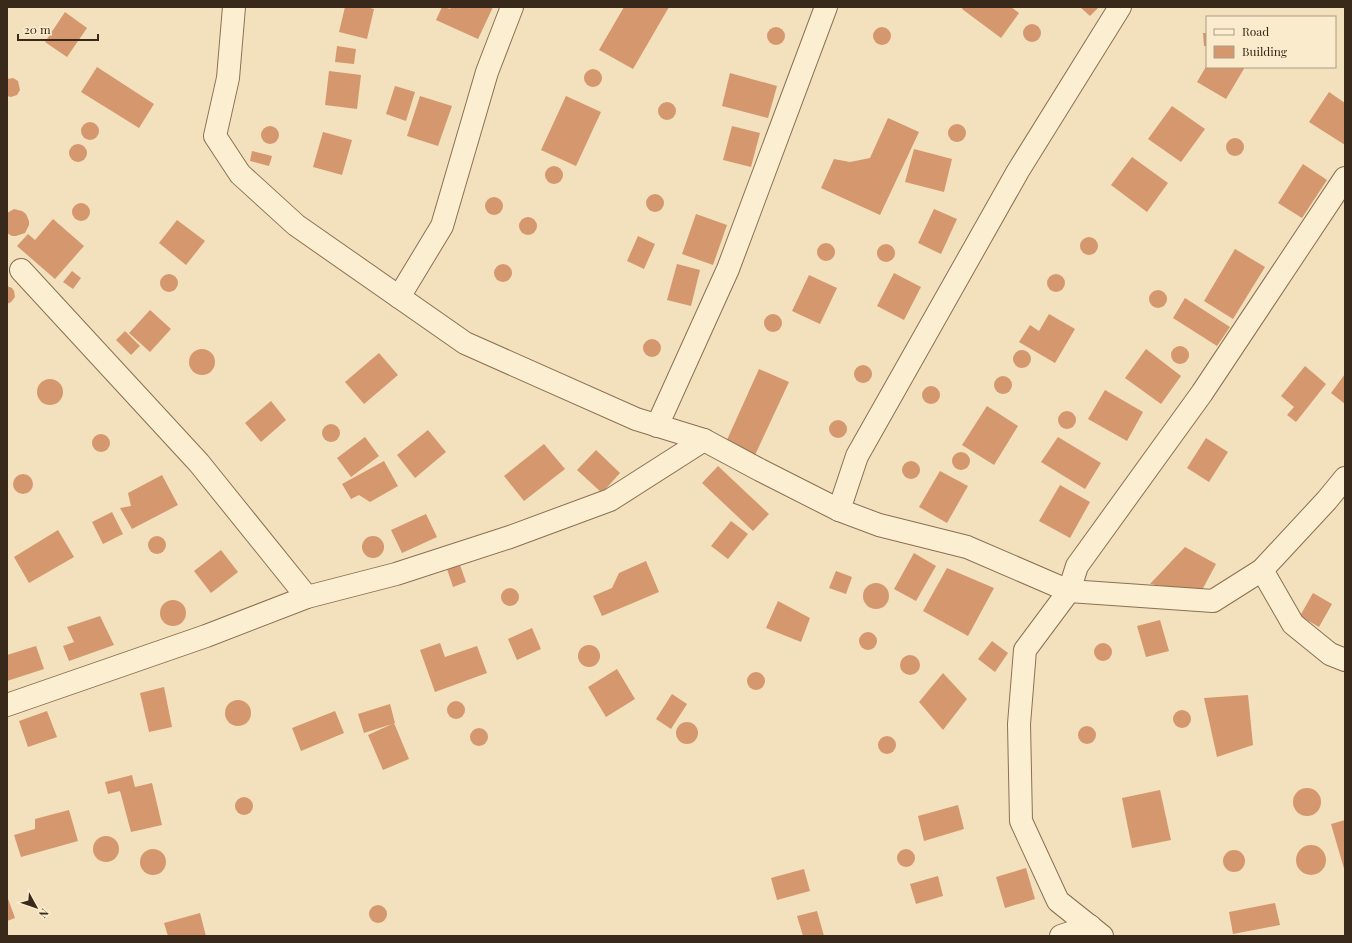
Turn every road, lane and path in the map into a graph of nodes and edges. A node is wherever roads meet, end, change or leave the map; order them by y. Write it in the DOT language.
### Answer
graph roads {
  1 [pos="234,7"];
  2 [pos="512,7"];
  3 [pos="826,7"];
  4 [pos="1120,7"];
  5 [pos="1345,178"];
  6 [pos="21,270"];
  7 [pos="399,297"];
  8 [pos="657,426"];
  9 [pos="704,440"];
  10 [pos="1345,478"];
  11 [pos="839,510"];
  12 [pos="1262,570"];
  13 [pos="1069,591"];
  14 [pos="307,597"];
  15 [pos="1345,660"];
  16 [pos="8,704"];
  17 [pos="1096,931"];
  18 [pos="1061,936"];
  1 -- 7 [label="street"];
  2 -- 7 [label="street"];
  3 -- 8 [label="street"];
  4 -- 11 [label="street"];
  5 -- 13 [label="street"];
  6 -- 14 [label="street"];
  7 -- 8 [label="street"];
  8 -- 9 [label="street"];
  9 -- 11 [label="street"];
  9 -- 14 [label="street"];
  10 -- 12 [label="street"];
  11 -- 13 [label="street"];
  12 -- 13 [label="street"];
  12 -- 15 [label="street"];
  13 -- 17 [label="street"];
  14 -- 16 [label="street"];
  17 -- 18 [label="street"];
}
